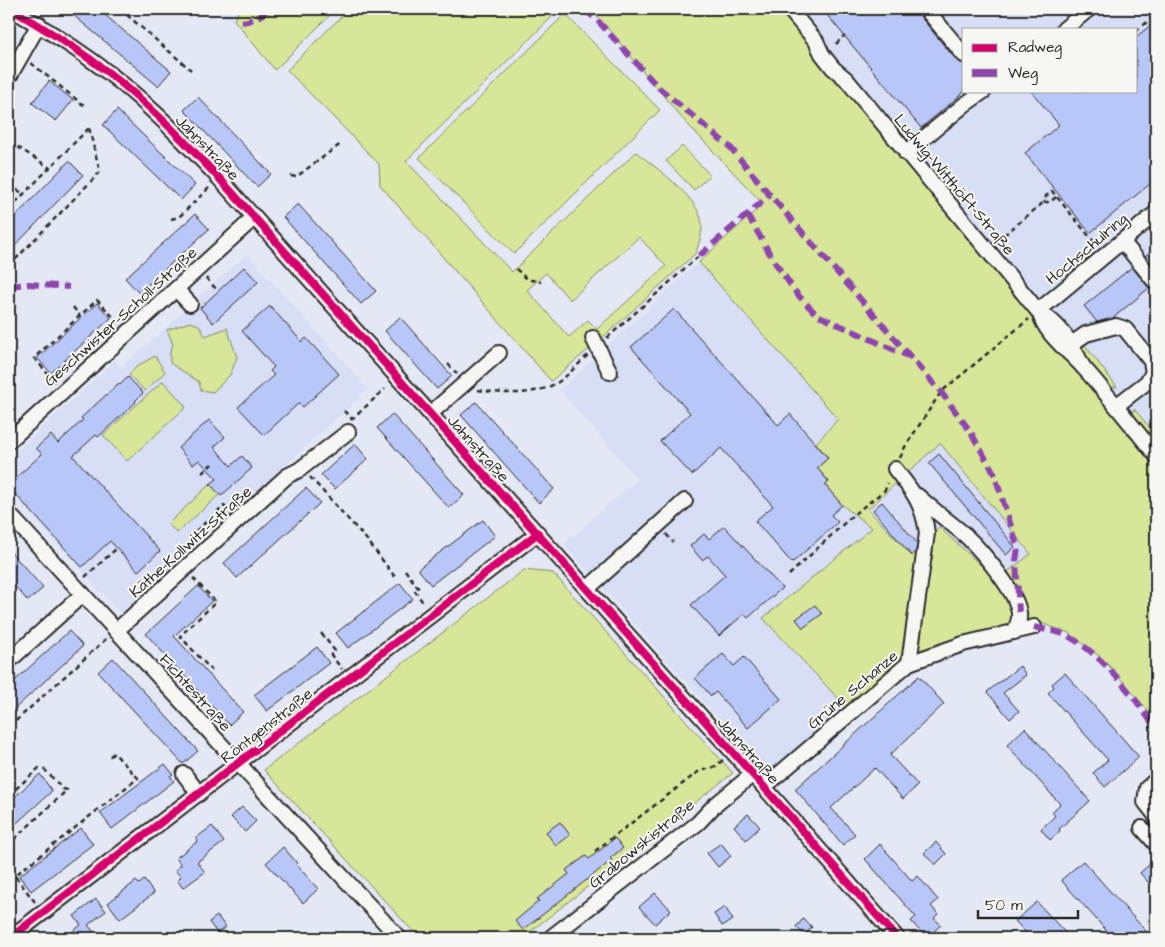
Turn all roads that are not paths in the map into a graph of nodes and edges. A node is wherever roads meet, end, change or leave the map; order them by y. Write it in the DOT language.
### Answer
graph roads {
  1 [pos="11,9"];
  2 [pos="789,9"];
  3 [pos="926,9"];
  4 [pos="1089,9"];
  5 [pos="39,24"];
  6 [pos="1065,28"];
  7 [pos="962,53"];
  8 [pos="9,77"];
  9 [pos="983,92"];
  10 [pos="906,153"];
  11 [pos="1156,213"];
  12 [pos="255,217"];
  13 [pos="1122,241"];
  14 [pos="1156,283"];
  15 [pos="176,290"];
  16 [pos="190,304"];
  17 [pos="1034,314"];
  18 [pos="595,342"];
  19 [pos="1067,346"];
  20 [pos="499,353"];
  21 [pos="610,372"];
  22 [pos="1116,406"];
  23 [pos="430,414"];
  24 [pos="350,425"];
  25 [pos="9,441"];
  26 [pos="1154,449"];
  27 [pos="894,469"];
  28 [pos="915,494"];
  29 [pos="684,502"];
  30 [pos="9,514"];
  31 [pos="538,533"];
  32 [pos="587,589"];
  33 [pos="82,594"];
  34 [pos="1034,627"];
  35 [pos="1014,632"];
  36 [pos="112,635"];
  37 [pos="9,661"];
  38 [pos="909,663"];
  39 [pos="238,764"];
  40 [pos="184,774"];
  41 [pos="753,774"];
  42 [pos="1156,780"];
  43 [pos="764,787"];
  44 [pos="199,794"];
  45 [pos="1156,816"];
  46 [pos="1142,828"];
  47 [pos="1156,844"];
  48 [pos="10,938"];
  49 [pos="399,938"];
  50 [pos="550,938"];
  51 [pos="898,938"];
  1 -- 5 [label="street, Jahnstraße"];
  2 -- 10 [label="street, Ludwig-Witthöft-Straße"];
  3 -- 7 [label="street"];
  4 -- 6 [label="street"];
  5 -- 8 [label="street"];
  5 -- 12 [label="street, Jahnstraße"];
  9 -- 10 [label="street"];
  10 -- 17 [label="street, Ludwig-Witthöft-Straße"];
  11 -- 13 [label="street, Hochschulring"];
  12 -- 15 [label="street, Geschwister-Scholl-Straße"];
  12 -- 23 [label="street, Jahnstraße"];
  13 -- 14 [label="street"];
  13 -- 17 [label="street, Hochschulring"];
  15 -- 16 [label="street"];
  15 -- 25 [label="street, Geschwister-Scholl-Straße"];
  17 -- 19 [label="street"];
  18 -- 21 [label="street"];
  19 -- 22 [label="street"];
  19 -- 22 [label="street"];
  20 -- 23 [label="street"];
  22 -- 26 [label="street"];
  23 -- 31 [label="street, Jahnstraße"];
  24 -- 36 [label="street, Käthe-Kollwitz-Straße"];
  27 -- 28 [label="street"];
  28 -- 35 [label="street"];
  28 -- 38 [label="street"];
  29 -- 32 [label="street"];
  30 -- 33 [label="street, Fichtestraße"];
  31 -- 32 [label="street, Jahnstraße"];
  31 -- 39 [label="street, Röntgenstraße"];
  32 -- 41 [label="street, Jahnstraße"];
  33 -- 36 [label="street, Fichtestraße"];
  33 -- 37 [label="street"];
  34 -- 35 [label="street, Grüne Schanze"];
  35 -- 38 [label="street, Grüne Schanze"];
  36 -- 39 [label="street, Fichtestraße"];
  38 -- 43 [label="street, Grüne Schanze"];
  39 -- 44 [label="street, Röntgenstraße"];
  39 -- 49 [label="street, Fichtestraße"];
  40 -- 44 [label="street"];
  41 -- 43 [label="street, Jahnstraße"];
  41 -- 50 [label="street, Grabowskistraße"];
  42 -- 45 [label="street"];
  43 -- 51 [label="street, Jahnstraße"];
  44 -- 48 [label="street, Röntgenstraße"];
  46 -- 47 [label="street"];
}
